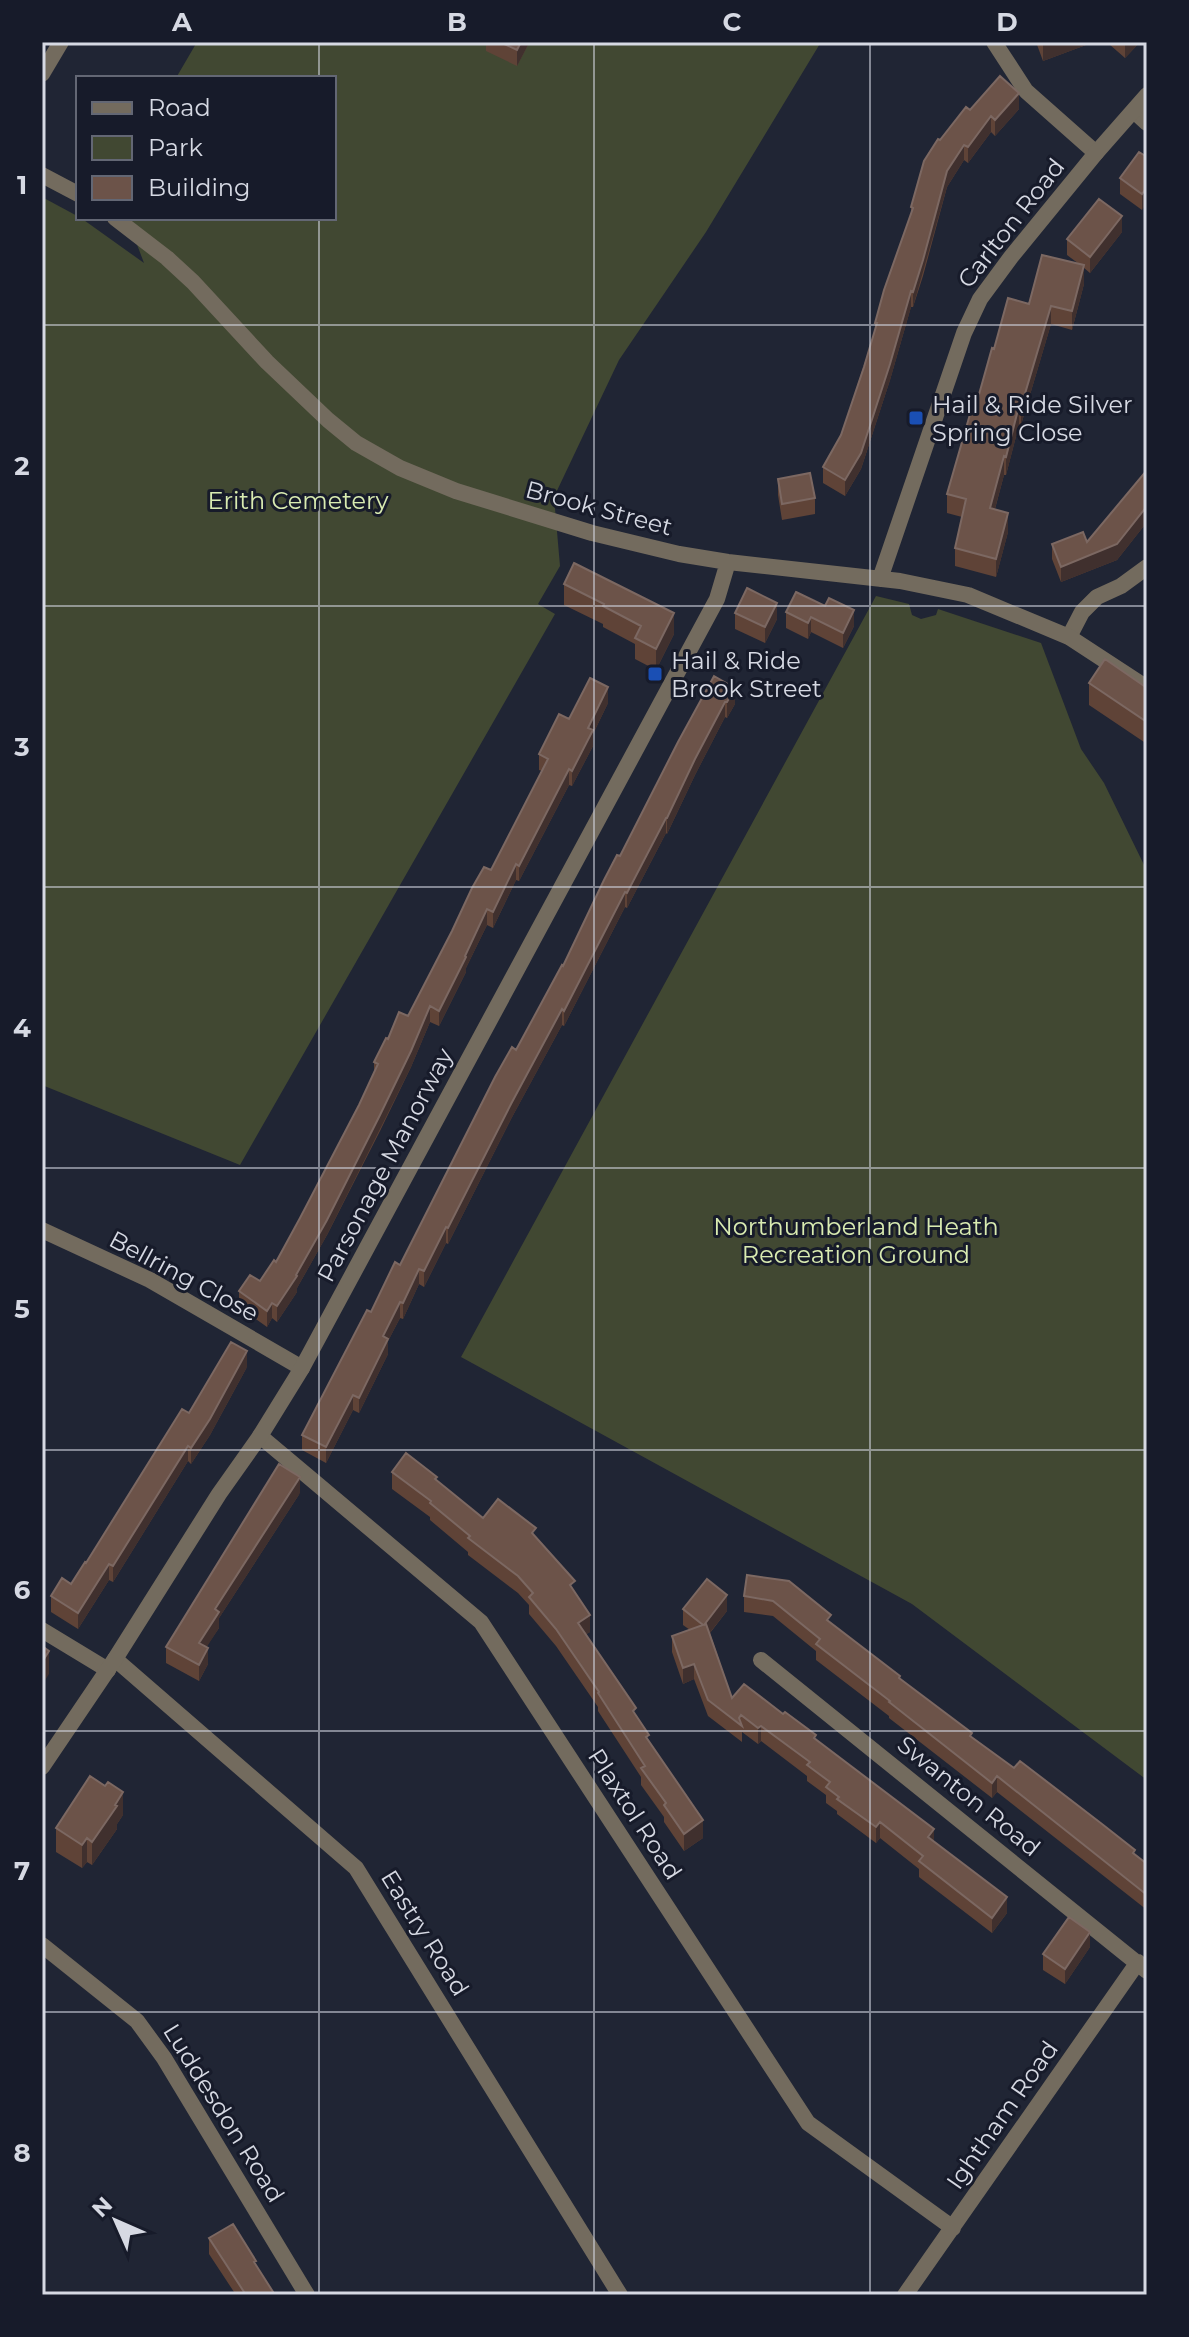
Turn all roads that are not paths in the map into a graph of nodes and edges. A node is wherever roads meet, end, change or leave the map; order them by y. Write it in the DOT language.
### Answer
graph roads {
  1 [pos="61,42"];
  2 [pos="994,42"];
  3 [pos="42,74"];
  4 [pos="1147,95"];
  5 [pos="1134,111"];
  6 [pos="1147,123"];
  7 [pos="1096,153"];
  8 [pos="42,175"];
  9 [pos="76,193"];
  10 [pos="118,220"];
  11 [pos="728,562"];
  12 [pos="1147,567"];
  13 [pos="880,579"];
  14 [pos="1069,637"];
  15 [pos="1147,688"];
  16 [pos="42,1230"];
  17 [pos="302,1368"];
  18 [pos="260,1436"];
  19 [pos="42,1630"];
  20 [pos="761,1660"];
  21 [pos="111,1664"];
  22 [pos="42,1767"];
  23 [pos="42,1945"];
  24 [pos="1142,1966"];
  25 [pos="953,2228"];
  26 [pos="307,2295"];
  27 [pos="620,2295"];
  28 [pos="905,2295"];
  1 -- 3 [label="street"];
  2 -- 7 [label="street"];
  4 -- 5 [label="street, Carlton Road"];
  5 -- 6 [label="street"];
  5 -- 7 [label="street, Carlton Road"];
  7 -- 13 [label="street, Carlton Road"];
  8 -- 9 [label="street"];
  10 -- 11 [label="street, Brook Street"];
  11 -- 13 [label="street, Brook Street"];
  11 -- 17 [label="street, Parsonage Manorway"];
  12 -- 14 [label="street"];
  13 -- 14 [label="street, Brook Street"];
  14 -- 15 [label="street, Brook Street"];
  16 -- 17 [label="street, Bellring Close"];
  17 -- 18 [label="street, Parsonage Manorway"];
  18 -- 21 [label="street, Parsonage Manorway"];
  18 -- 25 [label="street, Plaxtol Road"];
  19 -- 21 [label="street, Eastry Road"];
  20 -- 24 [label="street, Swanton Road"];
  21 -- 22 [label="street, Parsonage Manorway"];
  21 -- 27 [label="street, Eastry Road"];
  23 -- 26 [label="street, Luddesdon Road"];
  24 -- 25 [label="street, Ightham Road"];
  25 -- 28 [label="street, Ightham Road"];
}
